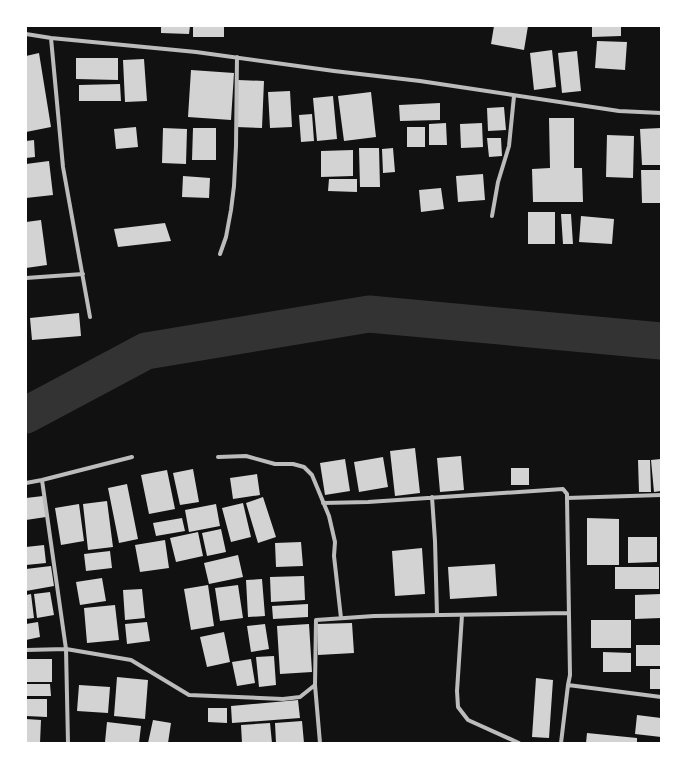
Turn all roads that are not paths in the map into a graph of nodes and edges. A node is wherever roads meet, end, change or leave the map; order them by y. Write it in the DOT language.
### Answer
graph roads {
  1 [pos="26,34"];
  2 [pos="51,38"];
  3 [pos="237,58"];
  4 [pos="514,96"];
  5 [pos="661,113"];
  6 [pos="492,216"];
  7 [pos="220,254"];
  8 [pos="82,274"];
  9 [pos="26,278"];
  10 [pos="90,317"];
  11 [pos="132,457"];
  12 [pos="218,457"];
  13 [pos="42,480"];
  14 [pos="26,483"];
  15 [pos="661,495"];
  16 [pos="432,497"];
  17 [pos="567,498"];
  18 [pos="323,503"];
  19 [pos="568,613"];
  20 [pos="437,615"];
  21 [pos="462,615"];
  22 [pos="341,618"];
  23 [pos="66,649"];
  24 [pos="26,650"];
  25 [pos="314,685"];
  26 [pos="568,685"];
  27 [pos="661,697"];
  28 [pos="68,743"];
  29 [pos="320,743"];
  30 [pos="519,743"];
  31 [pos="562,743"];
  1 -- 2 [label="street"];
  2 -- 3 [label="street"];
  2 -- 8 [label="street"];
  3 -- 4 [label="street"];
  3 -- 7 [label="street"];
  4 -- 5 [label="street"];
  4 -- 6 [label="street"];
  8 -- 9 [label="street"];
  8 -- 10 [label="street"];
  11 -- 13 [label="street"];
  12 -- 18 [label="street"];
  13 -- 14 [label="street"];
  13 -- 23 [label="street"];
  15 -- 17 [label="street"];
  16 -- 17 [label="street"];
  16 -- 18 [label="street"];
  16 -- 20 [label="street"];
  17 -- 19 [label="street"];
  18 -- 22 [label="street"];
  19 -- 21 [label="street"];
  19 -- 26 [label="street"];
  20 -- 21 [label="street"];
  20 -- 22 [label="street"];
  21 -- 30 [label="street"];
  22 -- 25 [label="street"];
  23 -- 24 [label="street"];
  23 -- 25 [label="street"];
  23 -- 28 [label="street"];
  25 -- 29 [label="street"];
  26 -- 27 [label="street"];
  26 -- 31 [label="street"];
}
